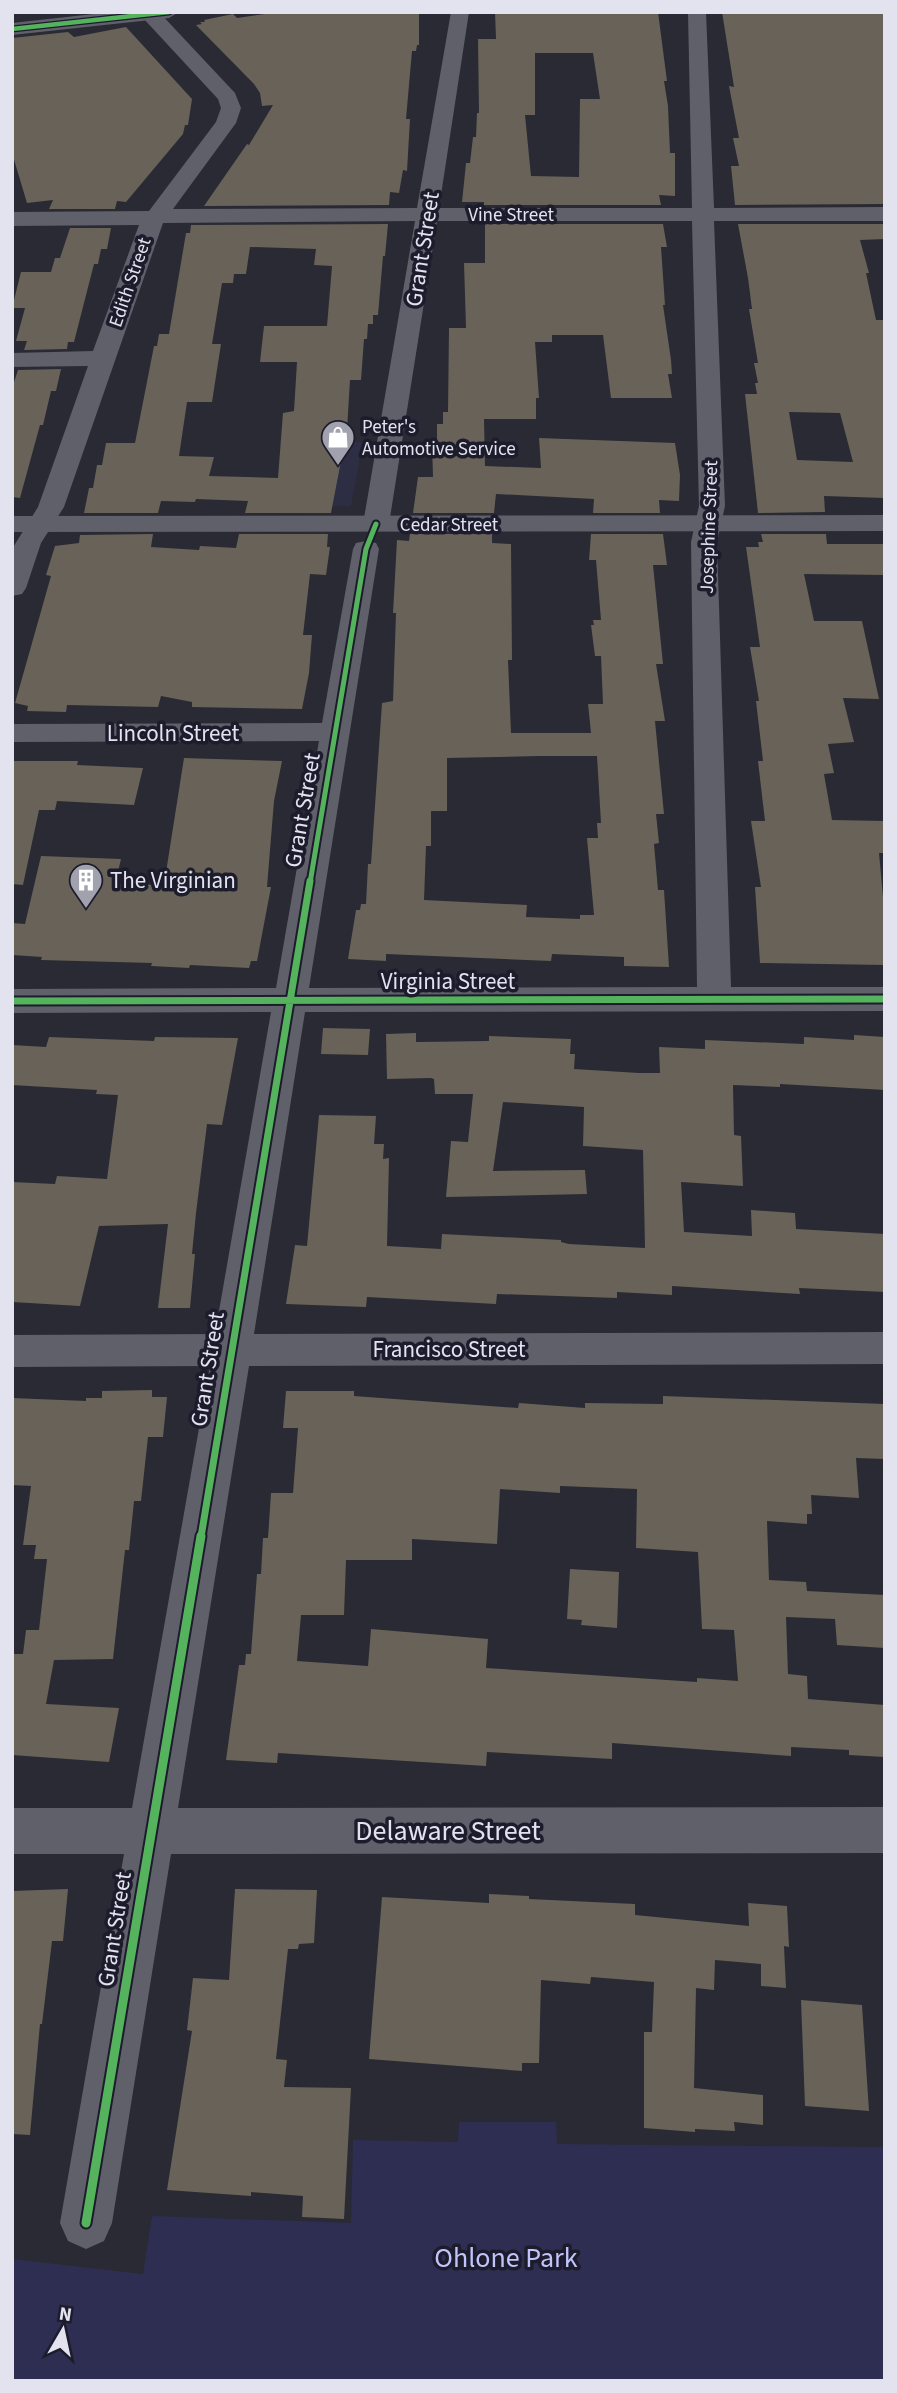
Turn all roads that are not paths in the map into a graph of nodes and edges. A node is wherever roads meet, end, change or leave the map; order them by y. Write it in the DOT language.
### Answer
graph roads {
  1 [pos="460,12"];
  2 [pos="697,12"];
  3 [pos="159,13"];
  4 [pos="12,29"];
  5 [pos="703,214"];
  6 [pos="885,214"];
  7 [pos="428,215"];
  8 [pos="156,217"];
  9 [pos="12,219"];
  10 [pos="102,358"];
  11 [pos="12,359"];
  12 [pos="708,523"];
  13 [pos="885,523"];
  14 [pos="12,524"];
  15 [pos="40,524"];
  16 [pos="371,536"];
  17 [pos="12,588"];
  18 [pos="335,732"];
  19 [pos="12,733"];
  20 [pos="714,999"];
  21 [pos="885,999"];
  22 [pos="288,1000"];
  23 [pos="12,1001"];
  24 [pos="885,1348"];
  25 [pos="230,1350"];
  26 [pos="12,1351"];
  27 [pos="12,1830"];
  28 [pos="150,1830"];
  29 [pos="885,1830"];
  30 [pos="86,2223"];
  1 -- 7 [label="street, Grant Street"];
  2 -- 5 [label="street, Josephine Street"];
  3 -- 4 [label="street"];
  3 -- 8 [label="street, Edith Street"];
  5 -- 6 [label="street, Vine Street"];
  5 -- 7 [label="street, Vine Street"];
  5 -- 12 [label="street, Josephine Street"];
  7 -- 8 [label="street, Vine Street"];
  7 -- 16 [label="street, Grant Street"];
  8 -- 9 [label="street, Vine Street"];
  8 -- 10 [label="street, Edith Street"];
  10 -- 11 [label="street"];
  10 -- 15 [label="street, Edith Street"];
  12 -- 13 [label="street, Cedar Street"];
  12 -- 16 [label="street, Cedar Street"];
  12 -- 20 [label="street, Josephine Street"];
  14 -- 15 [label="street, Cedar Street"];
  15 -- 16 [label="street, Cedar Street"];
  15 -- 17 [label="street, Edith Street"];
  16 -- 18 [label="street, Grant Street"];
  18 -- 19 [label="street, Lincoln Street"];
  18 -- 22 [label="street, Grant Street"];
  20 -- 21 [label="street, Virginia Street"];
  20 -- 22 [label="street, Virginia Street"];
  22 -- 23 [label="street, Virginia Street"];
  22 -- 25 [label="street, Grant Street"];
  24 -- 25 [label="street, Francisco Street"];
  25 -- 26 [label="street, Francisco Street"];
  25 -- 28 [label="street, Grant Street"];
  27 -- 28 [label="street, Delaware Street"];
  28 -- 29 [label="street, Delaware Street"];
  28 -- 30 [label="street, Grant Street"];
}
